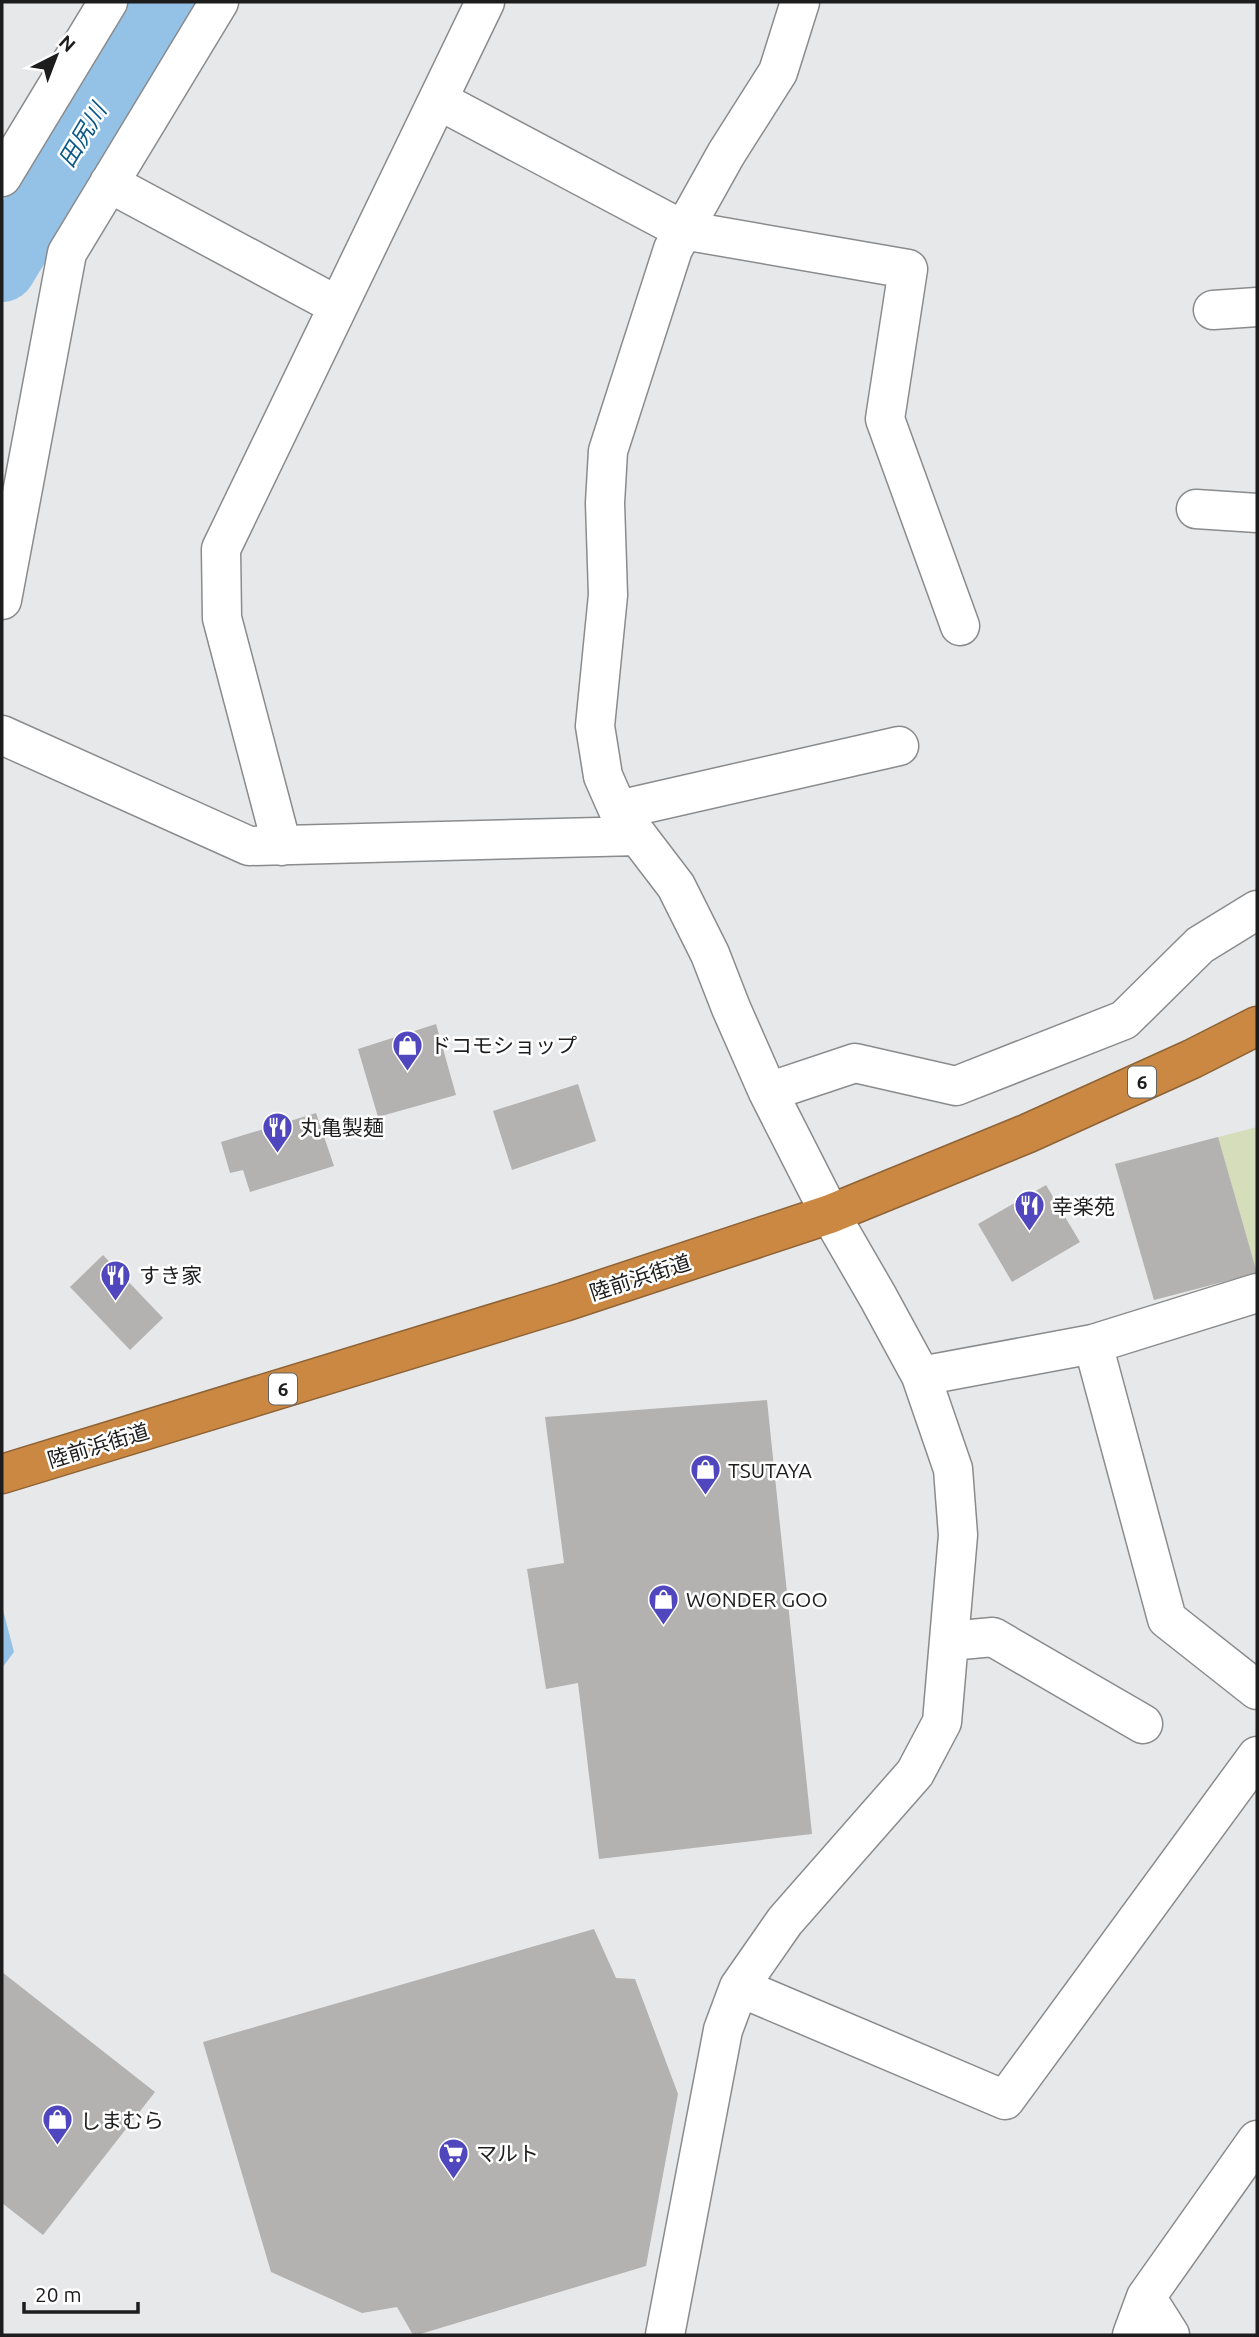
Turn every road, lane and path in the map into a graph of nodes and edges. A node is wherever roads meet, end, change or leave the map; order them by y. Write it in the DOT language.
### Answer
graph roads {
  1 [pos="108,2"];
  2 [pos="219,2"];
  3 [pos="485,2"];
  4 [pos="800,2"];
  5 [pos="438,100"];
  6 [pos="2,177"];
  7 [pos="109,183"];
  8 [pos="683,230"];
  9 [pos="338,306"];
  10 [pos="1257,307"];
  11 [pos="1213,310"];
  12 [pos="1196,509"];
  13 [pos="1257,513"];
  14 [pos="2,600"];
  15 [pos="960,626"];
  16 [pos="2,735"];
  17 [pos="899,746"];
  18 [pos="628,823"];
  19 [pos="282,846"];
  20 [pos="1257,910"];
  21 [pos="1257,1026"];
  22 [pos="768,1092"];
  23 [pos="830,1214"];
  24 [pos="1257,1293"];
  25 [pos="1093,1344"];
  26 [pos="921,1377"];
  27 [pos="2,1474"];
  28 [pos="950,1641"];
  29 [pos="1257,1690"];
  30 [pos="1143,1724"];
  31 [pos="1257,1756"];
  32 [pos="739,1987"];
  33 [pos="1257,2140"];
  34 [pos="1146,2297"];
  35 [pos="665,2335"];
  36 [pos="1132,2335"];
  37 [pos="1170,2335"];
  1 -- 6 [label="street"];
  2 -- 7 [label="street"];
  3 -- 5 [label="street"];
  4 -- 8 [label="street"];
  5 -- 8 [label="street"];
  5 -- 9 [label="street"];
  7 -- 9 [label="street"];
  7 -- 14 [label="street"];
  8 -- 15 [label="street"];
  8 -- 18 [label="street"];
  9 -- 19 [label="street"];
  10 -- 11 [label="street"];
  12 -- 13 [label="street"];
  16 -- 19 [label="street"];
  17 -- 18 [label="street"];
  18 -- 19 [label="street"];
  18 -- 22 [label="street"];
  20 -- 22 [label="street"];
  21 -- 23 [label="highway, 陸前浜街道 / 6"];
  22 -- 23 [label="street"];
  23 -- 26 [label="street"];
  23 -- 27 [label="highway, 陸前浜街道 / 6"];
  24 -- 25 [label="street"];
  25 -- 26 [label="street"];
  25 -- 29 [label="street"];
  26 -- 28 [label="street"];
  28 -- 30 [label="street"];
  28 -- 32 [label="street"];
  31 -- 32 [label="street"];
  32 -- 35 [label="street"];
  33 -- 34 [label="street"];
  34 -- 36 [label="street"];
  34 -- 37 [label="street"];
}
